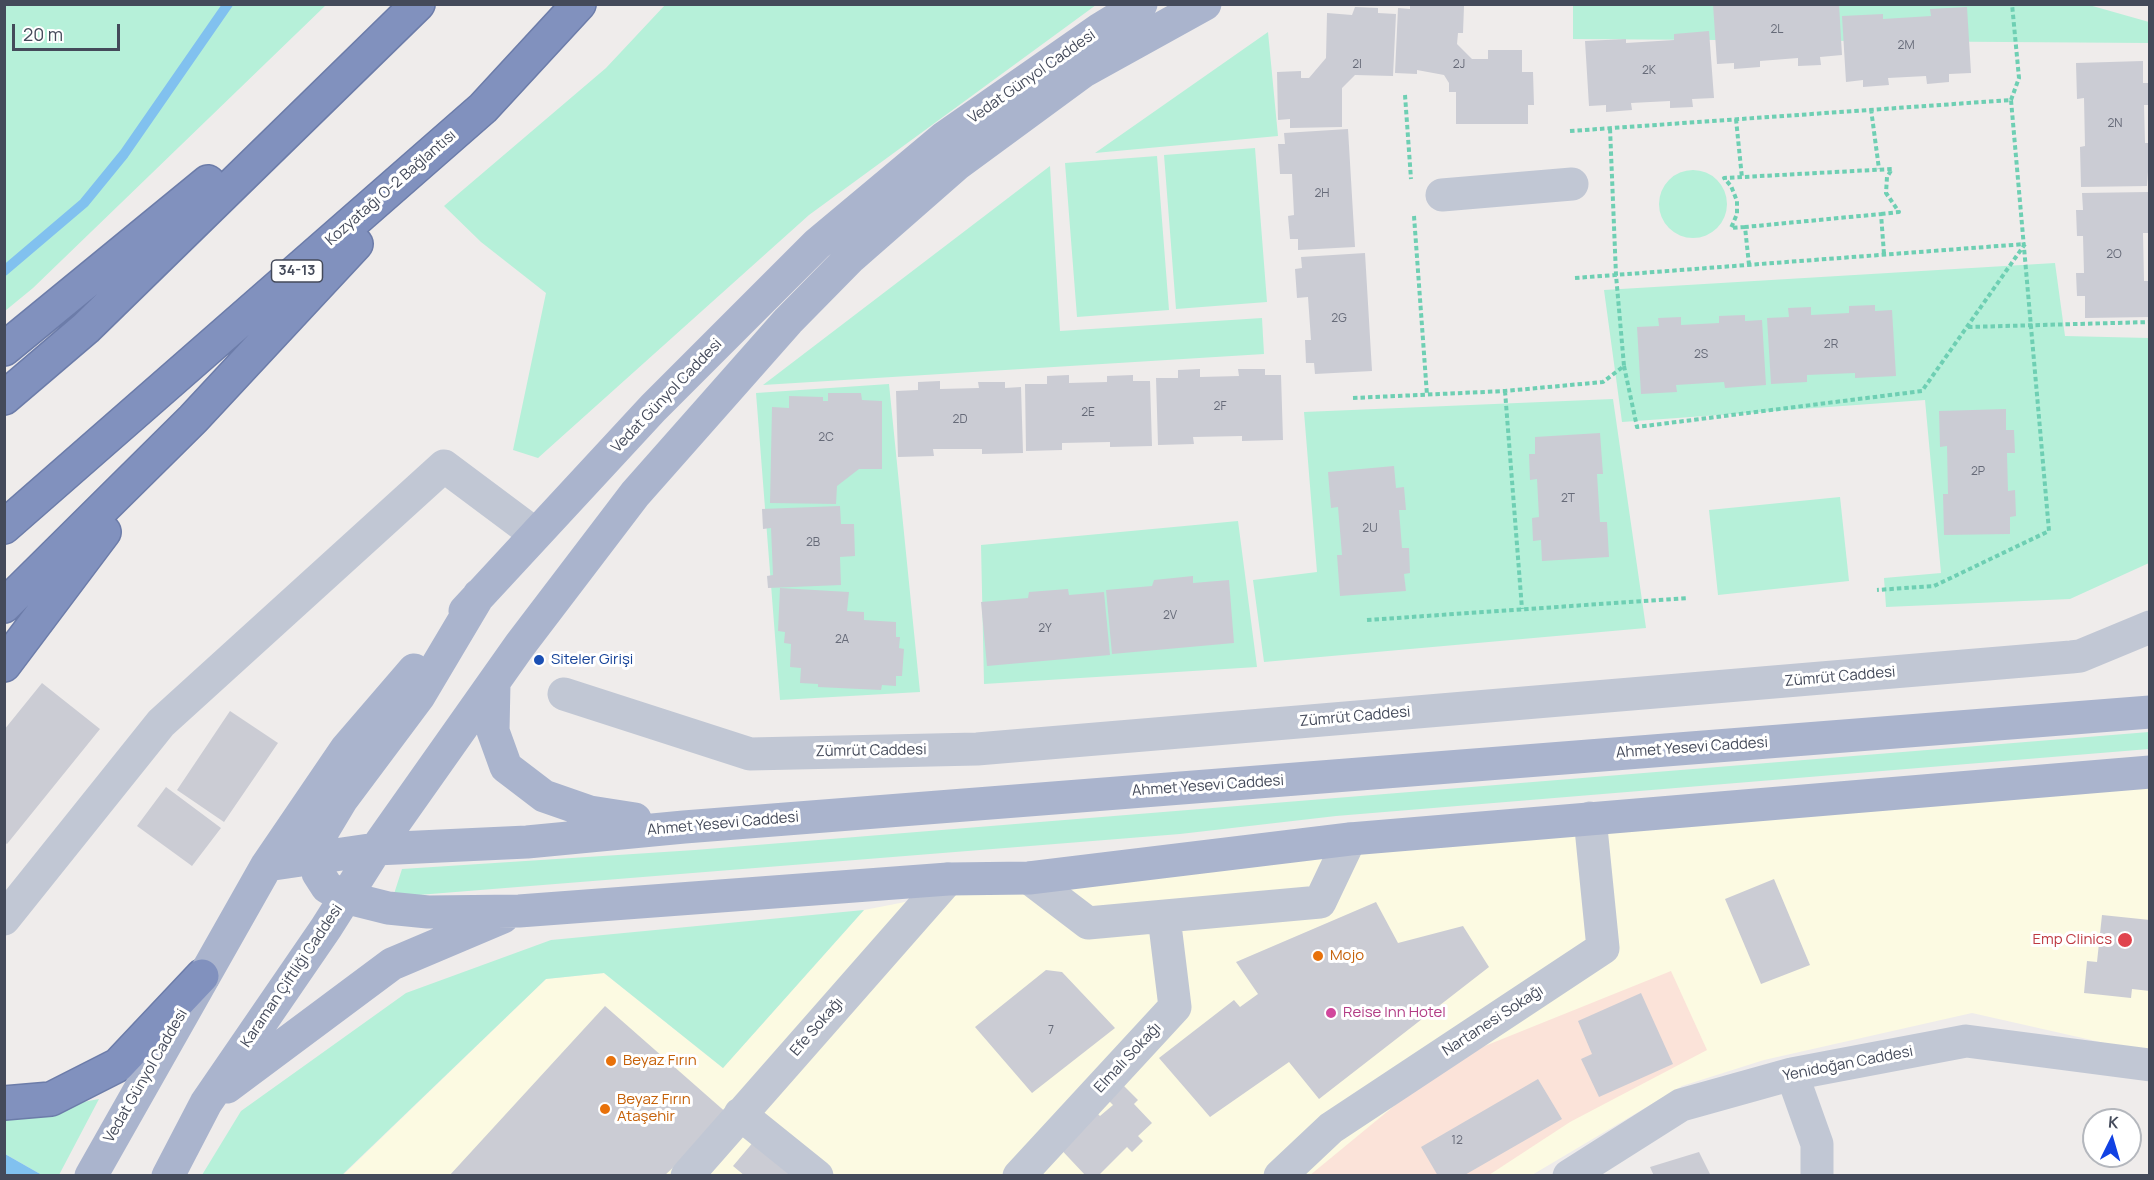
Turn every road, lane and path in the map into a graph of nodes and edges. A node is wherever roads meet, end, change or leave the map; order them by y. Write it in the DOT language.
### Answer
graph roads {
  1 [pos="418,4"];
  2 [pos="579,4"];
  3 [pos="1141,4"];
  4 [pos="1205,4"];
  5 [pos="2012,4"];
  6 [pos="374,45"];
  7 [pos="1405,95"];
  8 [pos="2011,100"];
  9 [pos="483,108"];
  10 [pos="1871,109"];
  11 [pos="1736,119"];
  12 [pos="1610,128"];
  13 [pos="1570,131"];
  14 [pos="1879,169"];
  15 [pos="1742,178"];
  16 [pos="1572,184"];
  17 [pos="1427,191"];
  18 [pos="1414,210"];
  19 [pos="1881,214"];
  20 [pos="1745,227"];
  21 [pos="2025,244"];
  22 [pos="1884,254"];
  23 [pos="1749,265"];
  24 [pos="1616,275"];
  25 [pos="1575,278"];
  26 [pos="2150,322"];
  27 [pos="1967,327"];
  28 [pos="2032,327"];
  29 [pos="4,349"];
  30 [pos="1624,366"];
  31 [pos="1505,391"];
  32 [pos="1427,395"];
  33 [pos="1353,398"];
  34 [pos="4,399"];
  35 [pos="193,419"];
  36 [pos="4,527"];
  37 [pos="535,534"];
  38 [pos="1877,590"];
  39 [pos="480,595"];
  40 [pos="1688,598"];
  41 [pos="4,606"];
  42 [pos="1522,609"];
  43 [pos="1367,620"];
  44 [pos="2150,627"];
  45 [pos="4,665"];
  46 [pos="495,683"];
  47 [pos="564,694"];
  48 [pos="2150,712"];
  49 [pos="2150,772"];
  50 [pos="2106,774"];
  51 [pos="2150,780"];
  52 [pos="1590,818"];
  53 [pos="684,827"];
  54 [pos="1350,839"];
  55 [pos="376,849"];
  56 [pos="316,857"];
  57 [pos="267,864"];
  58 [pos="1029,878"];
  59 [pos="948,879"];
  60 [pos="344,897"];
  61 [pos="519,910"];
  62 [pos="1164,917"];
  63 [pos="4,919"];
  64 [pos="202,976"];
  65 [pos="2150,1065"];
  66 [pos="1792,1074"];
  67 [pos="4,1103"];
  68 [pos="206,1103"];
  69 [pos="740,1114"];
  70 [pos="91,1176"];
  71 [pos="168,1176"];
  72 [pos="687,1176"];
  73 [pos="817,1176"];
  74 [pos="1019,1176"];
  75 [pos="1280,1176"];
  76 [pos="1569,1176"];
  77 [pos="1817,1176"];
  1 -- 6 [label="highway"];
  2 -- 9 [label="highway, Kozyatağı O-2 Bağlantısı / 34-13"];
  3 -- 37 [label="main road, Vedat Günyol Caddesi"];
  4 -- 46 [label="main road, Vedat Günyol Caddesi"];
  5 -- 8 [label="path"];
  6 -- 29 [label="highway"];
  6 -- 34 [label="highway"];
  7 -- 17 [label="path"];
  8 -- 10 [label="path"];
  8 -- 21 [label="path"];
  9 -- 35 [label="highway"];
  9 -- 36 [label="highway, Kozyatağı O-2 Bağlantısı / 34-13"];
  10 -- 11 [label="path"];
  10 -- 14 [label="path"];
  11 -- 12 [label="path"];
  11 -- 15 [label="path"];
  12 -- 13 [label="path"];
  12 -- 24 [label="path"];
  14 -- 15 [label="path"];
  14 -- 19 [label="path"];
  15 -- 20 [label="path"];
  16 -- 17 [label="street"];
  18 -- 32 [label="path"];
  19 -- 20 [label="path"];
  19 -- 22 [label="path"];
  20 -- 23 [label="path"];
  21 -- 22 [label="path"];
  21 -- 27 [label="path"];
  21 -- 28 [label="path"];
  22 -- 23 [label="path"];
  23 -- 24 [label="path"];
  24 -- 25 [label="path"];
  24 -- 30 [label="path"];
  26 -- 28 [label="path"];
  27 -- 28 [label="path"];
  27 -- 30 [label="path"];
  28 -- 38 [label="path"];
  30 -- 31 [label="path"];
  31 -- 32 [label="path"];
  31 -- 42 [label="path"];
  32 -- 33 [label="path"];
  35 -- 41 [label="highway"];
  35 -- 45 [label="highway"];
  37 -- 39 [label="main road, Vedat Günyol Caddesi"];
  37 -- 63 [label="street"];
  39 -- 56 [label="main road"];
  39 -- 57 [label="main road, Vedat Günyol Caddesi"];
  40 -- 42 [label="path"];
  42 -- 43 [label="path"];
  44 -- 47 [label="street, Zümrüt Caddesi"];
  46 -- 53 [label="main road"];
  46 -- 55 [label="main road, Vedat Günyol Caddesi"];
  48 -- 53 [label="main road, Ahmet Yesevi Caddesi"];
  49 -- 50 [label="main road"];
  50 -- 51 [label="main road"];
  50 -- 52 [label="main road"];
  52 -- 54 [label="main road"];
  52 -- 75 [label="street, Nartanesi Sokağı"];
  53 -- 55 [label="main road, Ahmet Yesevi Caddesi"];
  54 -- 58 [label="main road"];
  54 -- 62 [label="street"];
  55 -- 56 [label="main road, Ahmet Yesevi Caddesi"];
  55 -- 60 [label="main road, Karaman Çiftliği Caddesi"];
  56 -- 57 [label="main road, Ahmet Yesevi Caddesi"];
  56 -- 60 [label="main road"];
  57 -- 64 [label="main road"];
  58 -- 59 [label="main road"];
  58 -- 62 [label="street"];
  59 -- 61 [label="main road"];
  59 -- 69 [label="street, Efe Sokağı"];
  60 -- 61 [label="main road"];
  60 -- 68 [label="main road, Karaman Çiftliği Caddesi"];
  61 -- 68 [label="main road"];
  62 -- 74 [label="street, Elmalı Sokağı"];
  64 -- 67 [label="highway"];
  64 -- 70 [label="main road, Vedat Günyol Caddesi"];
  65 -- 66 [label="street, Yenidoğan Caddesi"];
  66 -- 76 [label="street, Yenidoğan Caddesi"];
  66 -- 77 [label="street"];
  68 -- 71 [label="main road"];
  69 -- 72 [label="street, Efe Sokağı"];
  69 -- 73 [label="street"];
}
